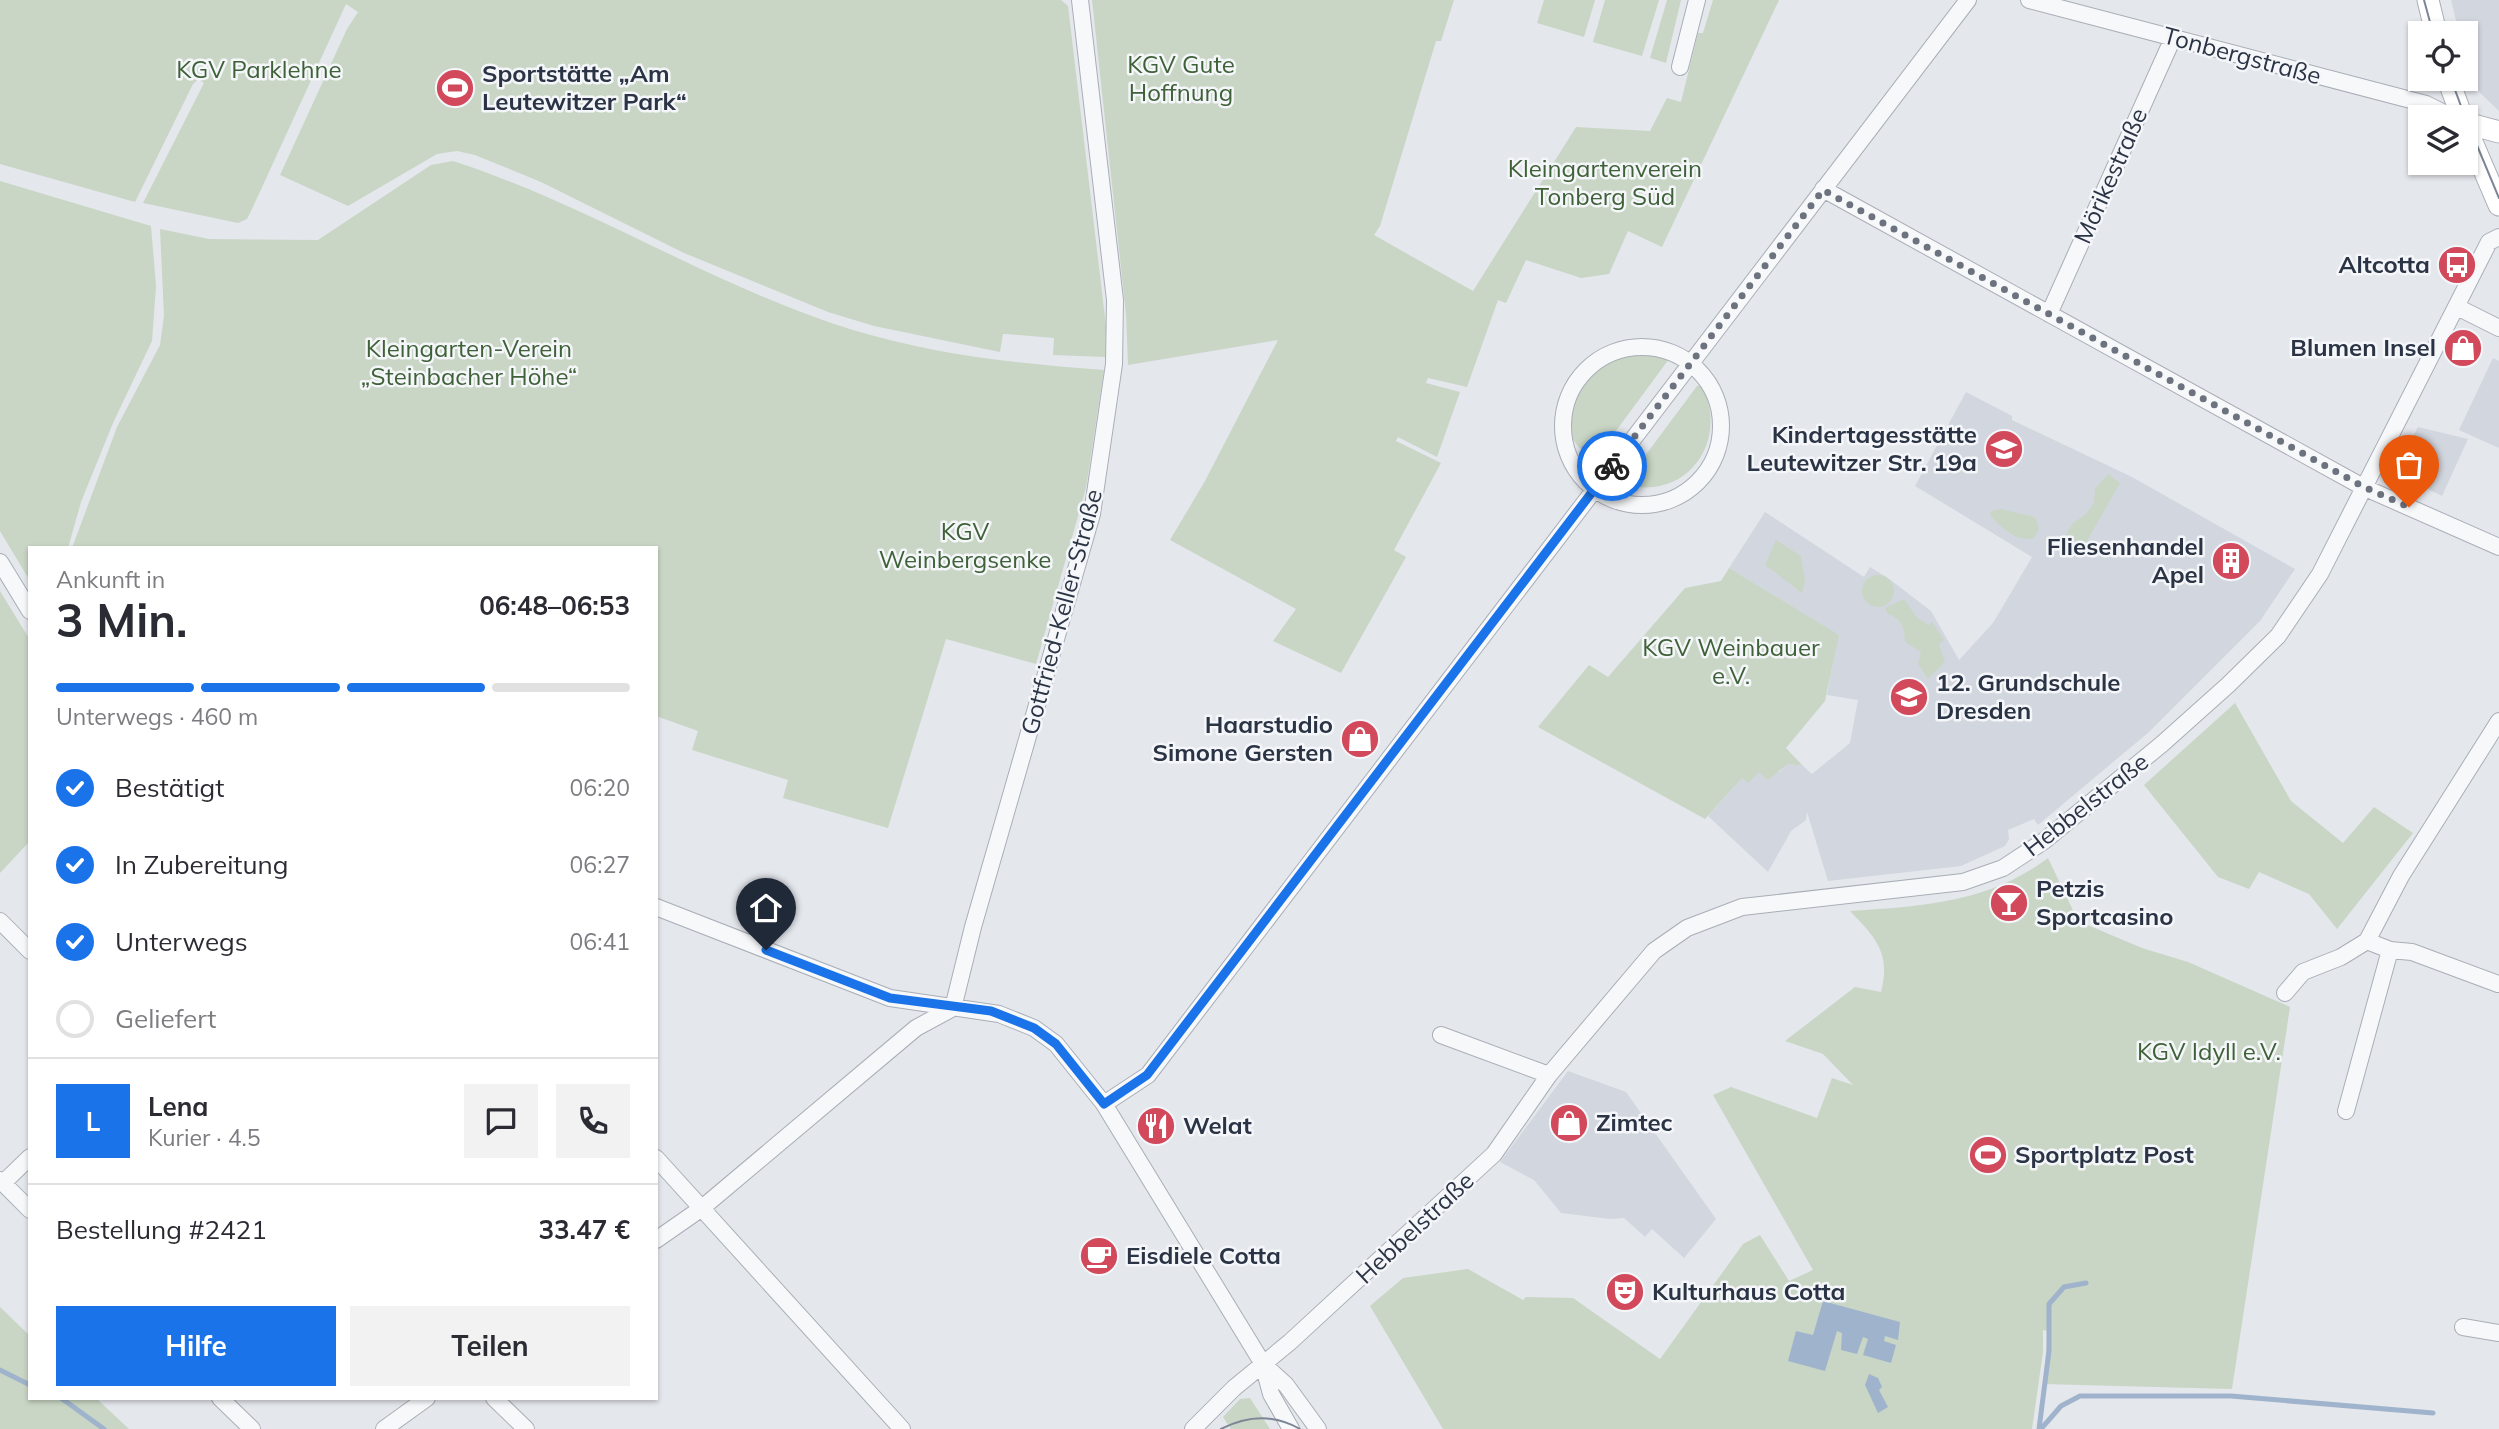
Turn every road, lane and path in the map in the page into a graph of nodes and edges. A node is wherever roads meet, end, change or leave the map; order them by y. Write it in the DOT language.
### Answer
graph roads {
  1 [pos="1080,0"];
  2 [pos="1697,0"];
  3 [pos="1968,0"];
  4 [pos="2029,0"];
  5 [pos="2428,0"];
  6 [pos="2433,21"];
  7 [pos="2173,38"];
  8 [pos="1680,67"];
  9 [pos="2428,105"];
  10 [pos="2478,128"];
  11 [pos="2499,132"];
  12 [pos="2478,155"];
  13 [pos="1823,190"];
  14 [pos="2499,205"];
  15 [pos="2499,237"];
  16 [pos="2456,307"];
  17 [pos="2049,314"];
  18 [pos="2499,328"];
  19 [pos="1690,363"];
  20 [pos="2364,487"];
  21 [pos="1595,489"];
  22 [pos="2499,547"];
  23 [pos="0,562"];
  24 [pos="28,608"];
  25 [pos="2499,721"];
  26 [pos="658,908"];
  27 [pos="0,922"];
  28 [pos="2367,941"];
  29 [pos="28,949"];
  30 [pos="2390,950"];
  31 [pos="2498,984"];
  32 [pos="2285,993"];
  33 [pos="953,1008"];
  34 [pos="1441,1035"];
  35 [pos="1549,1075"];
  36 [pos="1104,1104"];
  37 [pos="2346,1111"];
  38 [pos="28,1159"];
  39 [pos="658,1160"];
  40 [pos="1,1182"];
  41 [pos="28,1208"];
  42 [pos="702,1208"];
  43 [pos="658,1239"];
  44 [pos="2463,1327"];
  45 [pos="2499,1333"];
  46 [pos="1263,1364"];
  47 [pos="222,1400"];
  48 [pos="424,1400"];
  49 [pos="496,1400"];
  50 [pos="251,1429"];
  51 [pos="384,1429"];
  52 [pos="526,1429"];
  53 [pos="902,1429"];
  54 [pos="1194,1429"];
  55 [pos="1291,1429"];
  56 [pos="1318,1429"];
  1 -- 33 [label="street, Gottfried-Keller-Straße"];
  2 -- 8 [label="street"];
  3 -- 13 [label="street"];
  4 -- 7 [label="street, Tonbergstraße"];
  5 -- 6 [label="main road"];
  7 -- 9 [label="street, Tonbergstraße"];
  7 -- 17 [label="street, Mörikestraße"];
  10 -- 11 [label="main road"];
  12 -- 14 [label="main road"];
  13 -- 17 [label="street"];
  13 -- 19 [label="street"];
  15 -- 16 [label="street"];
  16 -- 18 [label="street"];
  16 -- 20 [label="street, Hebbelstraße"];
  17 -- 20 [label="street"];
  19 -- 21 [label="street"];
  19 -- 21 [label="street"];
  19 -- 21 [label="street"];
  20 -- 22 [label="street"];
  20 -- 35 [label="street, Hebbelstraße"];
  21 -- 36 [label="street"];
  23 -- 24 [label="street"];
  25 -- 28 [label="street"];
  26 -- 33 [label="street"];
  27 -- 29 [label="street"];
  28 -- 30 [label="street"];
  28 -- 32 [label="street"];
  30 -- 31 [label="street"];
  30 -- 37 [label="street"];
  33 -- 36 [label="street"];
  33 -- 42 [label="street"];
  34 -- 35 [label="street"];
  35 -- 46 [label="street, Hebbelstraße"];
  36 -- 46 [label="street"];
  38 -- 40 [label="street"];
  39 -- 42 [label="street"];
  40 -- 41 [label="street"];
  42 -- 43 [label="street"];
  42 -- 53 [label="street"];
  44 -- 45 [label="street"];
  46 -- 54 [label="street, Hebbelstraße"];
  46 -- 55 [label="street"];
  46 -- 56 [label="street"];
  47 -- 50 [label="street"];
  48 -- 51 [label="street"];
  49 -- 52 [label="street"];
}
